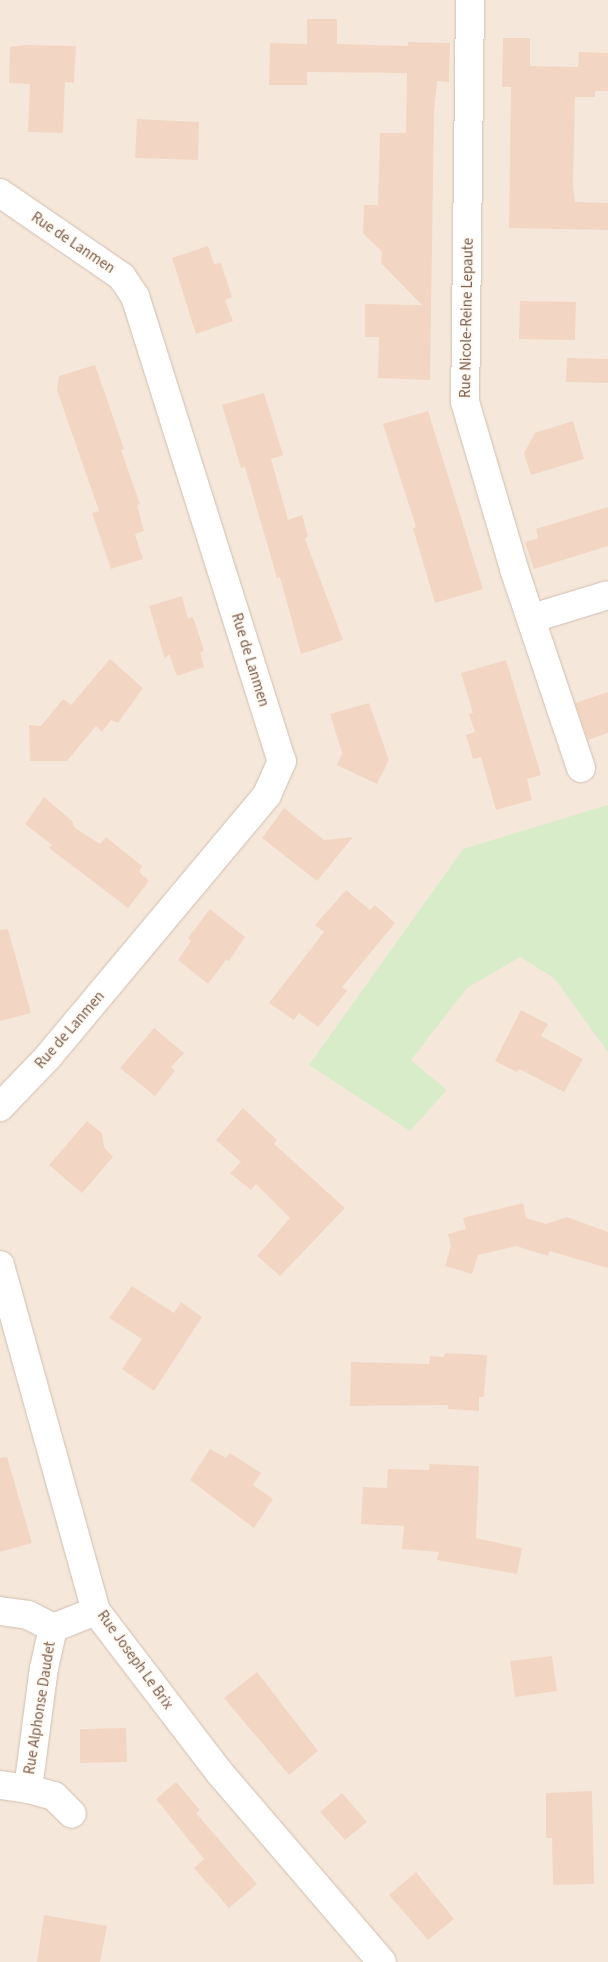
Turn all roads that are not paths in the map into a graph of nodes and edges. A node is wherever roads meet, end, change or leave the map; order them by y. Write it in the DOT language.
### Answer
graph roads {
  1 [pos="470,0"];
  2 [pos="0,193"];
  3 [pos="608,595"];
  4 [pos="533,618"];
  5 [pos="581,768"];
  6 [pos="0,1107"];
  7 [pos="0,1266"];
  8 [pos="0,1611"];
  9 [pos="96,1611"];
  10 [pos="53,1628"];
  11 [pos="0,1785"];
  12 [pos="28,1789"];
  13 [pos="72,1814"];
  14 [pos="382,1962"];
  1 -- 4 [label="street, Rue Nicole-Reine Lepaute"];
  2 -- 6 [label="street, Rue de Lanmen"];
  3 -- 4 [label="street"];
  4 -- 5 [label="street, Rue Nicole-Reine Lepaute"];
  7 -- 9 [label="street, Rue Joseph Le Brix"];
  8 -- 10 [label="street, Rue Alphonse Daudet"];
  9 -- 10 [label="street, Rue Alphonse Daudet"];
  9 -- 14 [label="street, Rue Joseph Le Brix"];
  10 -- 12 [label="street, Rue Alphonse Daudet"];
  11 -- 12 [label="street, Rue Alphonse Daudet"];
  12 -- 13 [label="street, Rue Alphonse Daudet"];
}
